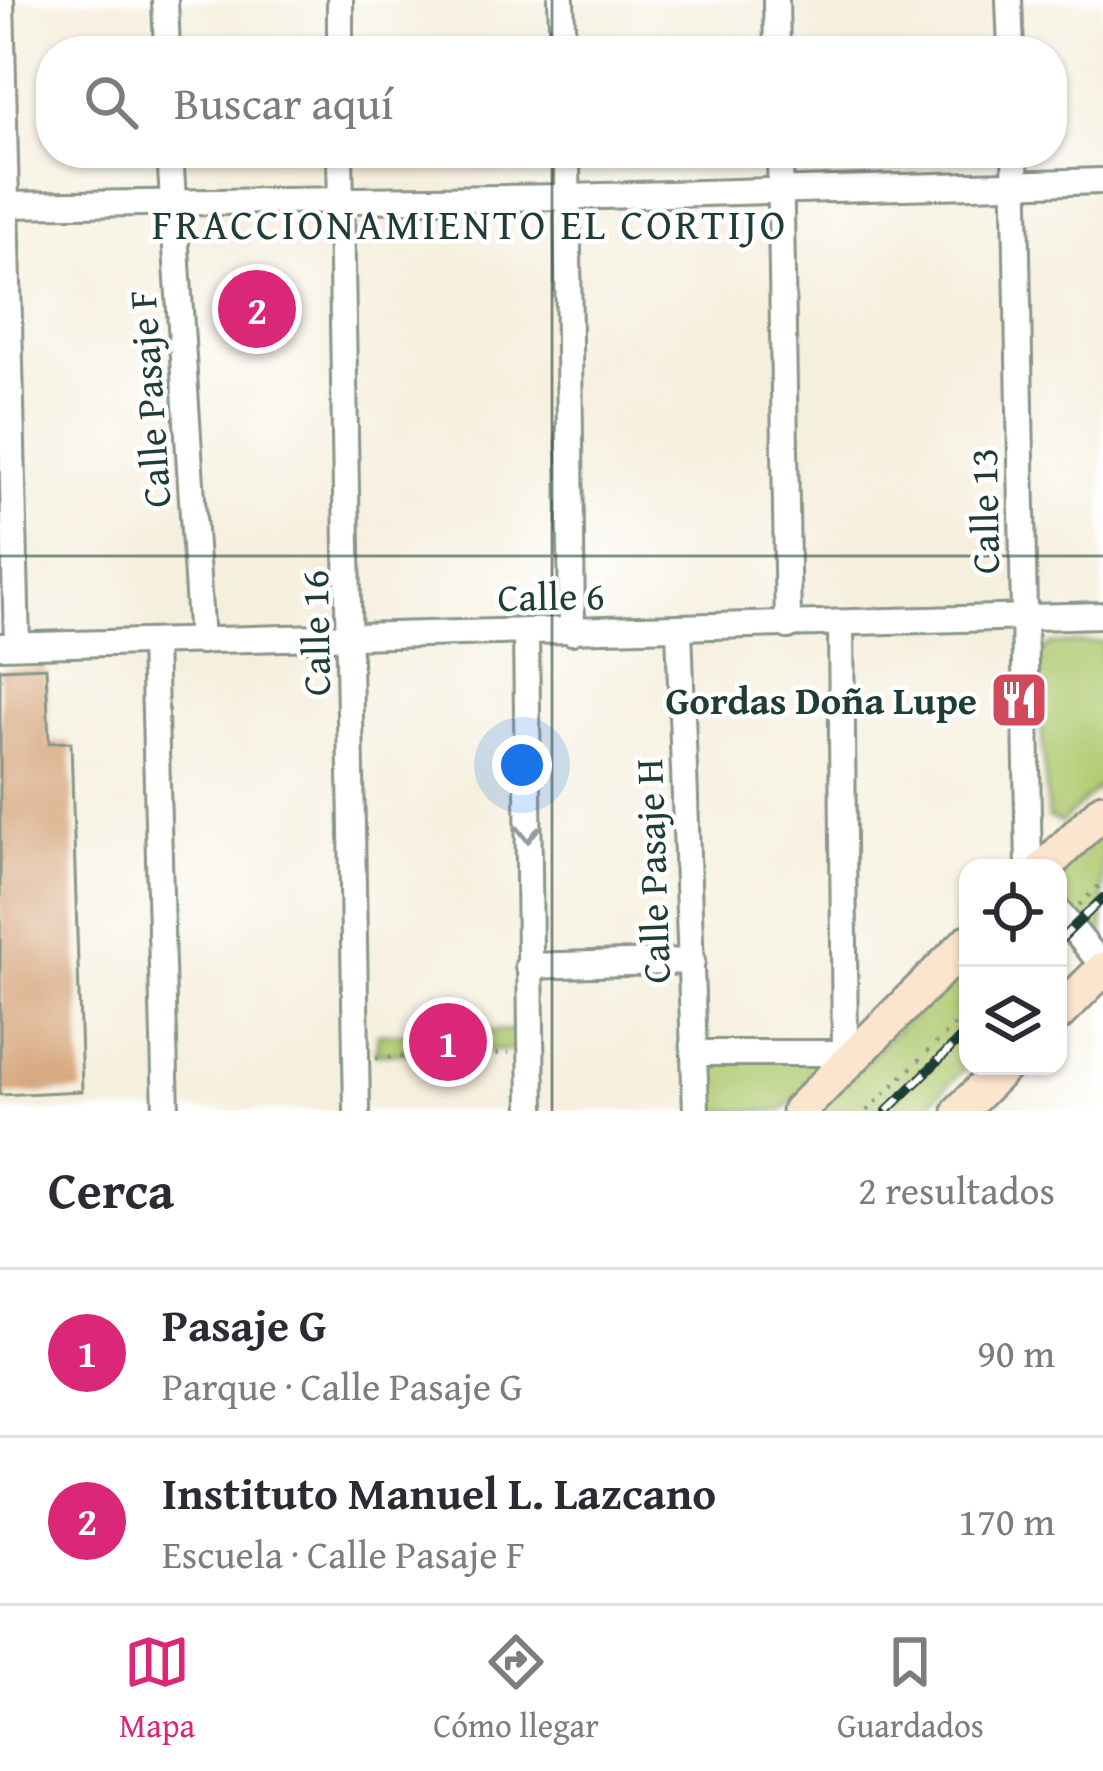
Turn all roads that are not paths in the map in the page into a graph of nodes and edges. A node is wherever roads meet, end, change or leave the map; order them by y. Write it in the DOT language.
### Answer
graph roads {
  1 [pos="2,0"];
  2 [pos="165,0"];
  3 [pos="340,0"];
  4 [pos="561,0"];
  5 [pos="776,0"];
  6 [pos="1009,0"];
  7 [pos="166,36"];
  8 [pos="340,36"];
  9 [pos="562,36"];
  10 [pos="777,36"];
  11 [pos="1010,36"];
  12 [pos="171,168"];
  13 [pos="340,168"];
  14 [pos="568,168"];
  15 [pos="780,168"];
  16 [pos="1015,168"];
  17 [pos="1103,181"];
  18 [pos="1016,185"];
  19 [pos="781,192"];
  20 [pos="569,197"];
  21 [pos="172,200"];
  22 [pos="340,200"];
  23 [pos="5,205"];
  24 [pos="1103,614"];
  25 [pos="1022,618"];
  26 [pos="841,625"];
  27 [pos="788,626"];
  28 [pos="679,628"];
  29 [pos="572,632"];
  30 [pos="526,633"];
  31 [pos="351,634"];
  32 [pos="201,641"];
  33 [pos="153,642"];
  34 [pos="9,645"];
  35 [pos="1103,810"];
  36 [pos="1029,859"];
  37 [pos="1053,859"];
  38 [pos="1067,922"];
  39 [pos="959,950"];
  40 [pos="692,961"];
  41 [pos="528,966"];
  42 [pos="1103,968"];
  43 [pos="1067,1005"];
  44 [pos="694,1053"];
  45 [pos="850,1053"];
  46 [pos="996,1075"];
  47 [pos="166,1111"];
  48 [pos="357,1111"];
  49 [pos="532,1111"];
  50 [pos="696,1111"];
  51 [pos="799,1111"];
  52 [pos="960,1111"];
  1 -- 23 [label="street"];
  2 -- 7 [label="street"];
  3 -- 8 [label="street"];
  4 -- 9 [label="street"];
  5 -- 10 [label="street"];
  6 -- 11 [label="street"];
  12 -- 21 [label="street, Calle Pasaje F"];
  13 -- 22 [label="street, Calle 16"];
  14 -- 20 [label="street"];
  15 -- 19 [label="street"];
  16 -- 18 [label="street, Calle 13"];
  17 -- 18 [label="street"];
  18 -- 19 [label="street"];
  18 -- 25 [label="street, Calle 13"];
  19 -- 20 [label="street"];
  19 -- 27 [label="street"];
  20 -- 22 [label="street"];
  20 -- 29 [label="street"];
  21 -- 22 [label="street"];
  21 -- 23 [label="street"];
  21 -- 32 [label="street, Calle Pasaje F"];
  22 -- 31 [label="street, Calle 16"];
  23 -- 34 [label="street"];
  24 -- 25 [label="street, Calle 6"];
  25 -- 26 [label="street, Calle 6"];
  25 -- 36 [label="street, Calle 13"];
  26 -- 27 [label="street, Calle 6"];
  26 -- 45 [label="street"];
  27 -- 28 [label="street, Calle 6"];
  28 -- 29 [label="street, Calle 6"];
  28 -- 40 [label="street, Calle Pasaje H"];
  29 -- 30 [label="street, Calle 6"];
  30 -- 31 [label="street, Calle 6"];
  30 -- 41 [label="street, one-way"];
  31 -- 32 [label="street, Calle 6"];
  31 -- 48 [label="street, Calle 16"];
  32 -- 33 [label="street, Calle 6"];
  33 -- 34 [label="street, Calle 6"];
  33 -- 47 [label="street"];
  35 -- 37 [label="main road"];
  38 -- 42 [label="street"];
  39 -- 45 [label="main road"];
  40 -- 41 [label="street"];
  40 -- 44 [label="street, Calle Pasaje H"];
  41 -- 49 [label="street"];
  42 -- 43 [label="main road"];
  44 -- 45 [label="street"];
  44 -- 50 [label="street, Calle Pasaje H"];
  45 -- 51 [label="main road"];
  46 -- 52 [label="main road"];
}
